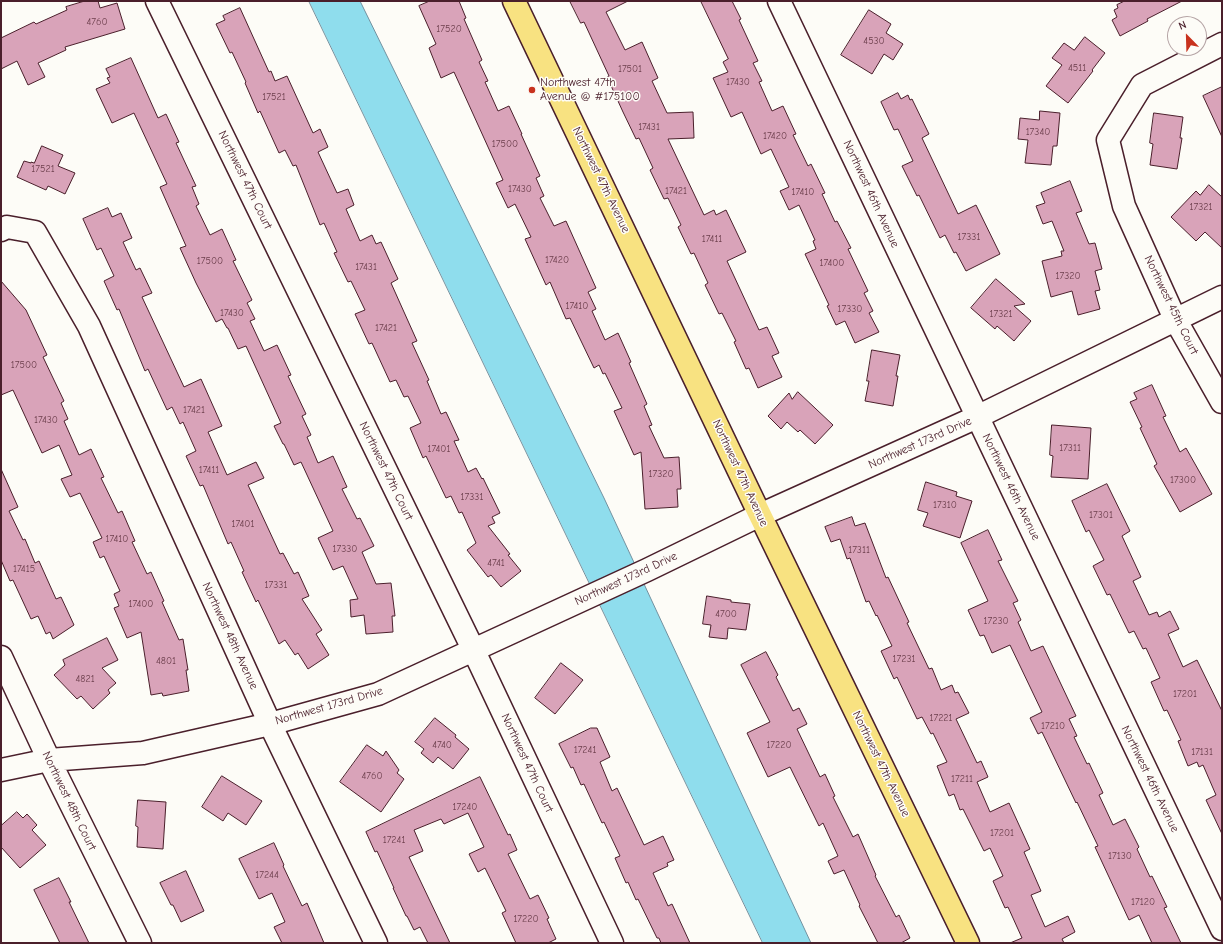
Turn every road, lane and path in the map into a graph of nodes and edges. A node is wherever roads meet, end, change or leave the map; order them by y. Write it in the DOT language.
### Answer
graph roads {
  1 [pos="157,1"];
  2 [pos="514,1"];
  3 [pos="785,3"];
  4 [pos="1222,44"];
  5 [pos="1,230"];
  6 [pos="1222,297"];
  7 [pos="1175,319"];
  8 [pos="1222,402"];
  9 [pos="977,417"];
  10 [pos="760,515"];
  11 [pos="473,649"];
  12 [pos="1,657"];
  13 [pos="270,724"];
  14 [pos="49,760"];
  15 [pos="1,770"];
  16 [pos="1222,929"];
  17 [pos="140,943"];
  18 [pos="376,943"];
  19 [pos="612,943"];
  20 [pos="968,943"];
  1 -- 11 [label="street, Northwest 47th Court"];
  2 -- 10 [label="main road, Northwest 47th Avenue"];
  3 -- 9 [label="street, Northwest 46th Avenue"];
  4 -- 7 [label="street, Northwest 45th Court"];
  5 -- 13 [label="street, Northwest 48th Avenue"];
  6 -- 7 [label="street, Northwest 173rd Drive"];
  7 -- 8 [label="street, Northwest 45th Court"];
  7 -- 9 [label="street, Northwest 173rd Drive"];
  9 -- 10 [label="street, Northwest 173rd Drive"];
  9 -- 16 [label="street, Northwest 46th Avenue"];
  10 -- 11 [label="street, Northwest 173rd Drive"];
  10 -- 20 [label="main road, Northwest 47th Avenue"];
  11 -- 13 [label="street, Northwest 173rd Drive"];
  11 -- 19 [label="street, Northwest 47th Court"];
  12 -- 14 [label="street, Northwest 48th Court"];
  13 -- 14 [label="street, Northwest 173rd Drive"];
  13 -- 18 [label="street, Northwest 48th Avenue"];
  14 -- 15 [label="street, Northwest 173rd Drive"];
  14 -- 17 [label="street, Northwest 48th Court"];
}
